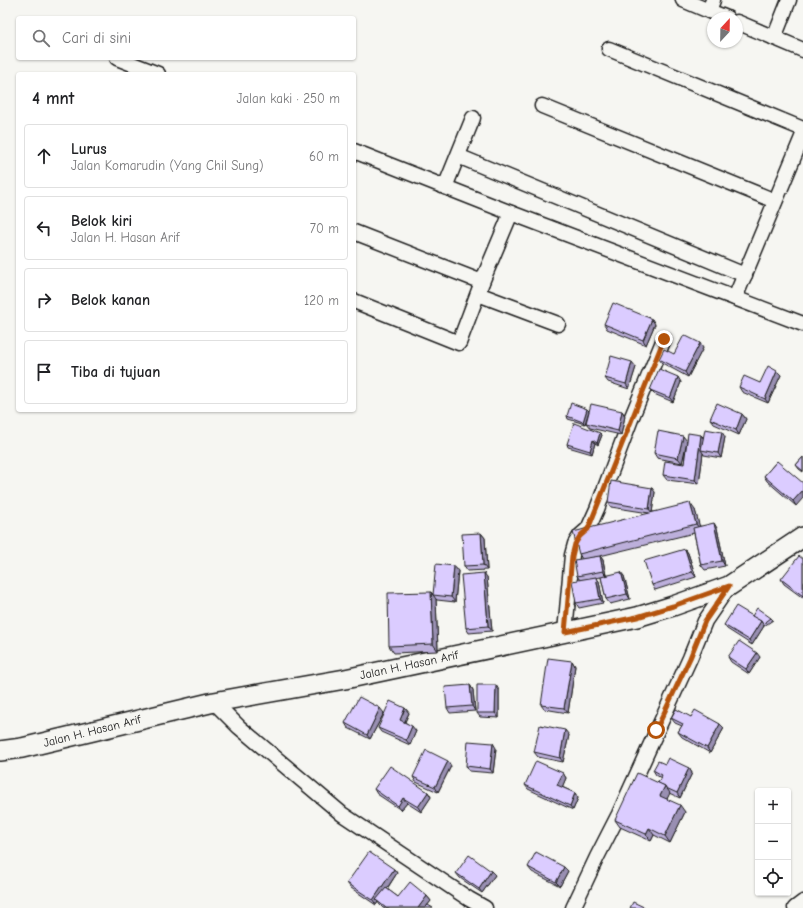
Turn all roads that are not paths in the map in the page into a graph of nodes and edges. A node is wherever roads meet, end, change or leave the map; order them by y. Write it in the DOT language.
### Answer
graph roads {
  1 [pos="683,0"];
  2 [pos="789,0"];
  3 [pos="711,5"];
  4 [pos="720,12"];
  5 [pos="743,25"];
  6 [pos="774,38"];
  7 [pos="610,49"];
  8 [pos="803,50"];
  9 [pos="122,60"];
  10 [pos="153,72"];
  11 [pos="542,106"];
  12 [pos="473,118"];
  13 [pos="803,129"];
  14 [pos="803,134"];
  15 [pos="356,152"];
  16 [pos="458,156"];
  17 [pos="445,187"];
  18 [pos="775,201"];
  19 [pos="511,213"];
  20 [pos="356,233"];
  21 [pos="745,275"];
  22 [pos="480,288"];
  23 [pos="735,298"];
  24 [pos="356,302"];
  25 [pos="558,324"];
  26 [pos="803,324"];
  27 [pos="664,339"];
  28 [pos="803,537"];
  29 [pos="729,586"];
  30 [pos="565,632"];
  31 [pos="214,702"];
  32 [pos="0,751"];
  33 [pos="803,902"];
  34 [pos="485,908"];
  35 [pos="573,908"];
  36 [pos="795,908"];
  1 -- 3 [label="street"];
  2 -- 6 [label="street"];
  3 -- 4 [label="street"];
  5 -- 6 [label="street"];
  6 -- 8 [label="street"];
  7 -- 13 [label="street"];
  9 -- 10 [label="street"];
  11 -- 18 [label="street"];
  12 -- 16 [label="street"];
  14 -- 18 [label="street"];
  15 -- 17 [label="street"];
  16 -- 17 [label="street"];
  16 -- 21 [label="street"];
  17 -- 19 [label="street"];
  18 -- 21 [label="street"];
  19 -- 22 [label="street"];
  19 -- 23 [label="street"];
  20 -- 22 [label="street"];
  21 -- 23 [label="street"];
  22 -- 24 [label="street"];
  22 -- 25 [label="street"];
  23 -- 26 [label="street"];
  27 -- 30 [label="street"];
  28 -- 29 [label="main road, Jalan H. Hasan Arif"];
  29 -- 30 [label="main road, Jalan H. Hasan Arif"];
  29 -- 35 [label="street"];
  30 -- 31 [label="main road, Jalan H. Hasan Arif"];
  31 -- 32 [label="main road, Jalan H. Hasan Arif"];
  31 -- 34 [label="street"];
  33 -- 36 [label="street"];
}
